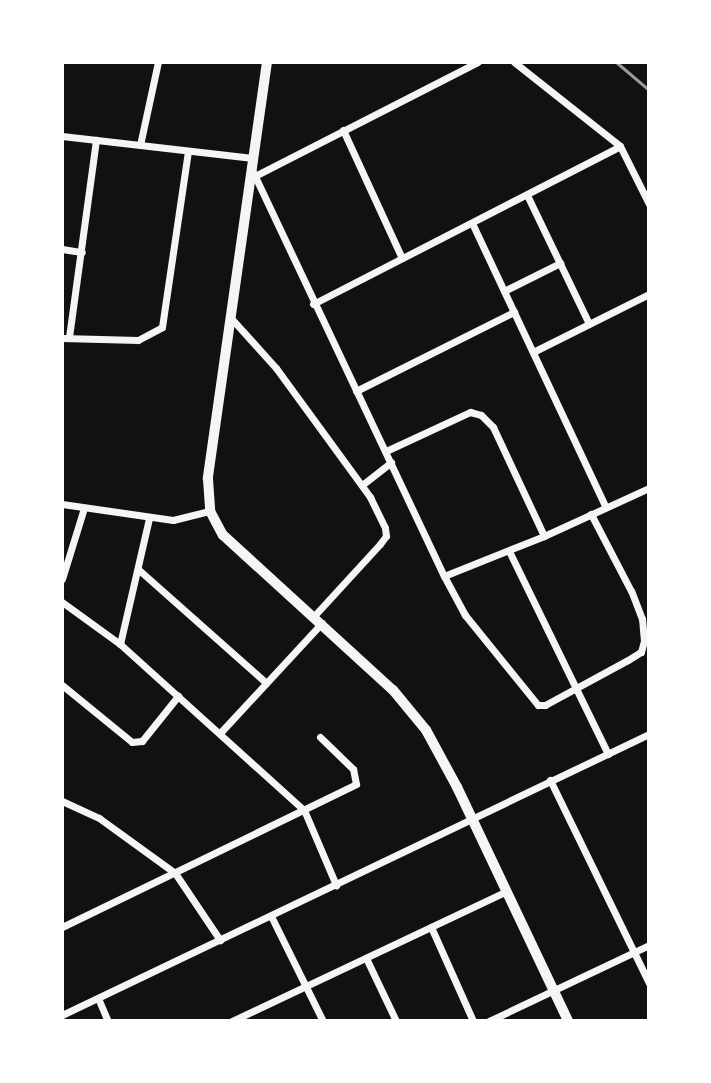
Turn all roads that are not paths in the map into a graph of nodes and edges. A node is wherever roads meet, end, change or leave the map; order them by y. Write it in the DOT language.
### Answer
graph roads {
  1 [pos="158,62"];
  2 [pos="267,62"];
  3 [pos="478,62"];
  4 [pos="514,62"];
  5 [pos="343,130"];
  6 [pos="62,136"];
  7 [pos="96,140"];
  8 [pos="140,145"];
  9 [pos="620,146"];
  10 [pos="188,151"];
  11 [pos="253,167"];
  12 [pos="527,195"];
  13 [pos="649,204"];
  14 [pos="472,223"];
  15 [pos="62,249"];
  16 [pos="82,252"];
  17 [pos="402,258"];
  18 [pos="560,263"];
  19 [pos="504,291"];
  20 [pos="649,294"];
  21 [pos="313,304"];
  22 [pos="514,312"];
  23 [pos="230,317"];
  24 [pos="589,324"];
  25 [pos="65,338"];
  26 [pos="533,352"];
  27 [pos="356,391"];
  28 [pos="386,451"];
  29 [pos="391,462"];
  30 [pos="362,485"];
  31 [pos="649,488"];
  32 [pos="62,504"];
  33 [pos="605,506"];
  34 [pos="84,508"];
  35 [pos="210,511"];
  36 [pos="591,514"];
  37 [pos="149,518"];
  38 [pos="544,536"];
  39 [pos="509,551"];
  40 [pos="139,570"];
  41 [pos="444,576"];
  42 [pos="62,579"];
  43 [pos="62,602"];
  44 [pos="318,619"];
  45 [pos="120,644"];
  46 [pos="265,682"];
  47 [pos="62,685"];
  48 [pos="573,687"];
  49 [pos="178,696"];
  50 [pos="220,733"];
  51 [pos="649,734"];
  52 [pos="320,737"];
  53 [pos="608,754"];
  54 [pos="550,780"];
  55 [pos="62,801"];
  56 [pos="304,810"];
  57 [pos="473,821"];
  58 [pos="175,873"];
  59 [pos="336,885"];
  60 [pos="505,892"];
  61 [pos="271,916"];
  62 [pos="62,926"];
  63 [pos="431,927"];
  64 [pos="220,940"];
  65 [pos="649,945"];
  66 [pos="635,952"];
  67 [pos="366,958"];
  68 [pos="649,983"];
  69 [pos="306,986"];
  70 [pos="553,991"];
  71 [pos="98,998"];
  72 [pos="62,1015"];
  73 [pos="248,1018"];
  74 [pos="108,1021"];
  75 [pos="232,1021"];
  76 [pos="323,1021"];
  77 [pos="396,1021"];
  78 [pos="473,1021"];
  79 [pos="489,1021"];
  80 [pos="568,1021"];
  1 -- 8 [label="street"];
  2 -- 11 [label="main road"];
  3 -- 5 [label="street"];
  4 -- 9 [label="street"];
  5 -- 11 [label="street"];
  5 -- 17 [label="street"];
  6 -- 7 [label="street"];
  7 -- 8 [label="street"];
  7 -- 16 [label="street"];
  8 -- 10 [label="street"];
  9 -- 12 [label="street"];
  9 -- 13 [label="street"];
  10 -- 11 [label="street"];
  10 -- 25 [label="street"];
  11 -- 21 [label="street"];
  11 -- 23 [label="main road"];
  12 -- 14 [label="street"];
  12 -- 18 [label="street"];
  14 -- 17 [label="street"];
  14 -- 19 [label="street"];
  15 -- 16 [label="street"];
  16 -- 25 [label="street"];
  17 -- 21 [label="street"];
  18 -- 19 [label="street"];
  18 -- 24 [label="street"];
  19 -- 22 [label="street"];
  20 -- 24 [label="street"];
  21 -- 27 [label="street"];
  22 -- 26 [label="street"];
  22 -- 27 [label="street"];
  23 -- 30 [label="street"];
  23 -- 35 [label="main road"];
  24 -- 26 [label="street"];
  26 -- 33 [label="street"];
  27 -- 28 [label="street"];
  28 -- 29 [label="street"];
  28 -- 38 [label="street"];
  29 -- 30 [label="street"];
  29 -- 41 [label="street"];
  30 -- 44 [label="street"];
  31 -- 33 [label="street"];
  32 -- 34 [label="street"];
  33 -- 36 [label="street"];
  34 -- 37 [label="street"];
  34 -- 42 [label="street"];
  35 -- 37 [label="street"];
  35 -- 44 [label="main road"];
  36 -- 38 [label="street"];
  36 -- 48 [label="street"];
  37 -- 40 [label="street"];
  38 -- 39 [label="street"];
  39 -- 41 [label="street"];
  39 -- 48 [label="street"];
  40 -- 45 [label="street"];
  40 -- 46 [label="street"];
  41 -- 48 [label="street"];
  43 -- 45 [label="street"];
  44 -- 46 [label="street"];
  44 -- 57 [label="main road"];
  45 -- 49 [label="street"];
  46 -- 50 [label="street"];
  47 -- 49 [label="street"];
  48 -- 53 [label="street"];
  49 -- 50 [label="street"];
  50 -- 56 [label="street"];
  51 -- 53 [label="street"];
  52 -- 56 [label="street"];
  53 -- 54 [label="street"];
  54 -- 57 [label="street"];
  54 -- 66 [label="street"];
  55 -- 58 [label="street"];
  56 -- 58 [label="street"];
  56 -- 59 [label="street"];
  57 -- 59 [label="street"];
  57 -- 60 [label="main road"];
  58 -- 62 [label="street"];
  58 -- 64 [label="street"];
  59 -- 61 [label="street"];
  60 -- 63 [label="street"];
  60 -- 70 [label="main road"];
  61 -- 64 [label="street"];
  61 -- 69 [label="street"];
  63 -- 67 [label="street"];
  63 -- 78 [label="street"];
  64 -- 71 [label="street"];
  65 -- 66 [label="street"];
  66 -- 68 [label="street"];
  66 -- 70 [label="street"];
  67 -- 69 [label="street"];
  67 -- 77 [label="street"];
  69 -- 73 [label="street"];
  69 -- 76 [label="street"];
  70 -- 79 [label="street"];
  70 -- 80 [label="main road"];
  71 -- 72 [label="street"];
  71 -- 74 [label="street"];
  73 -- 75 [label="street"];
}
